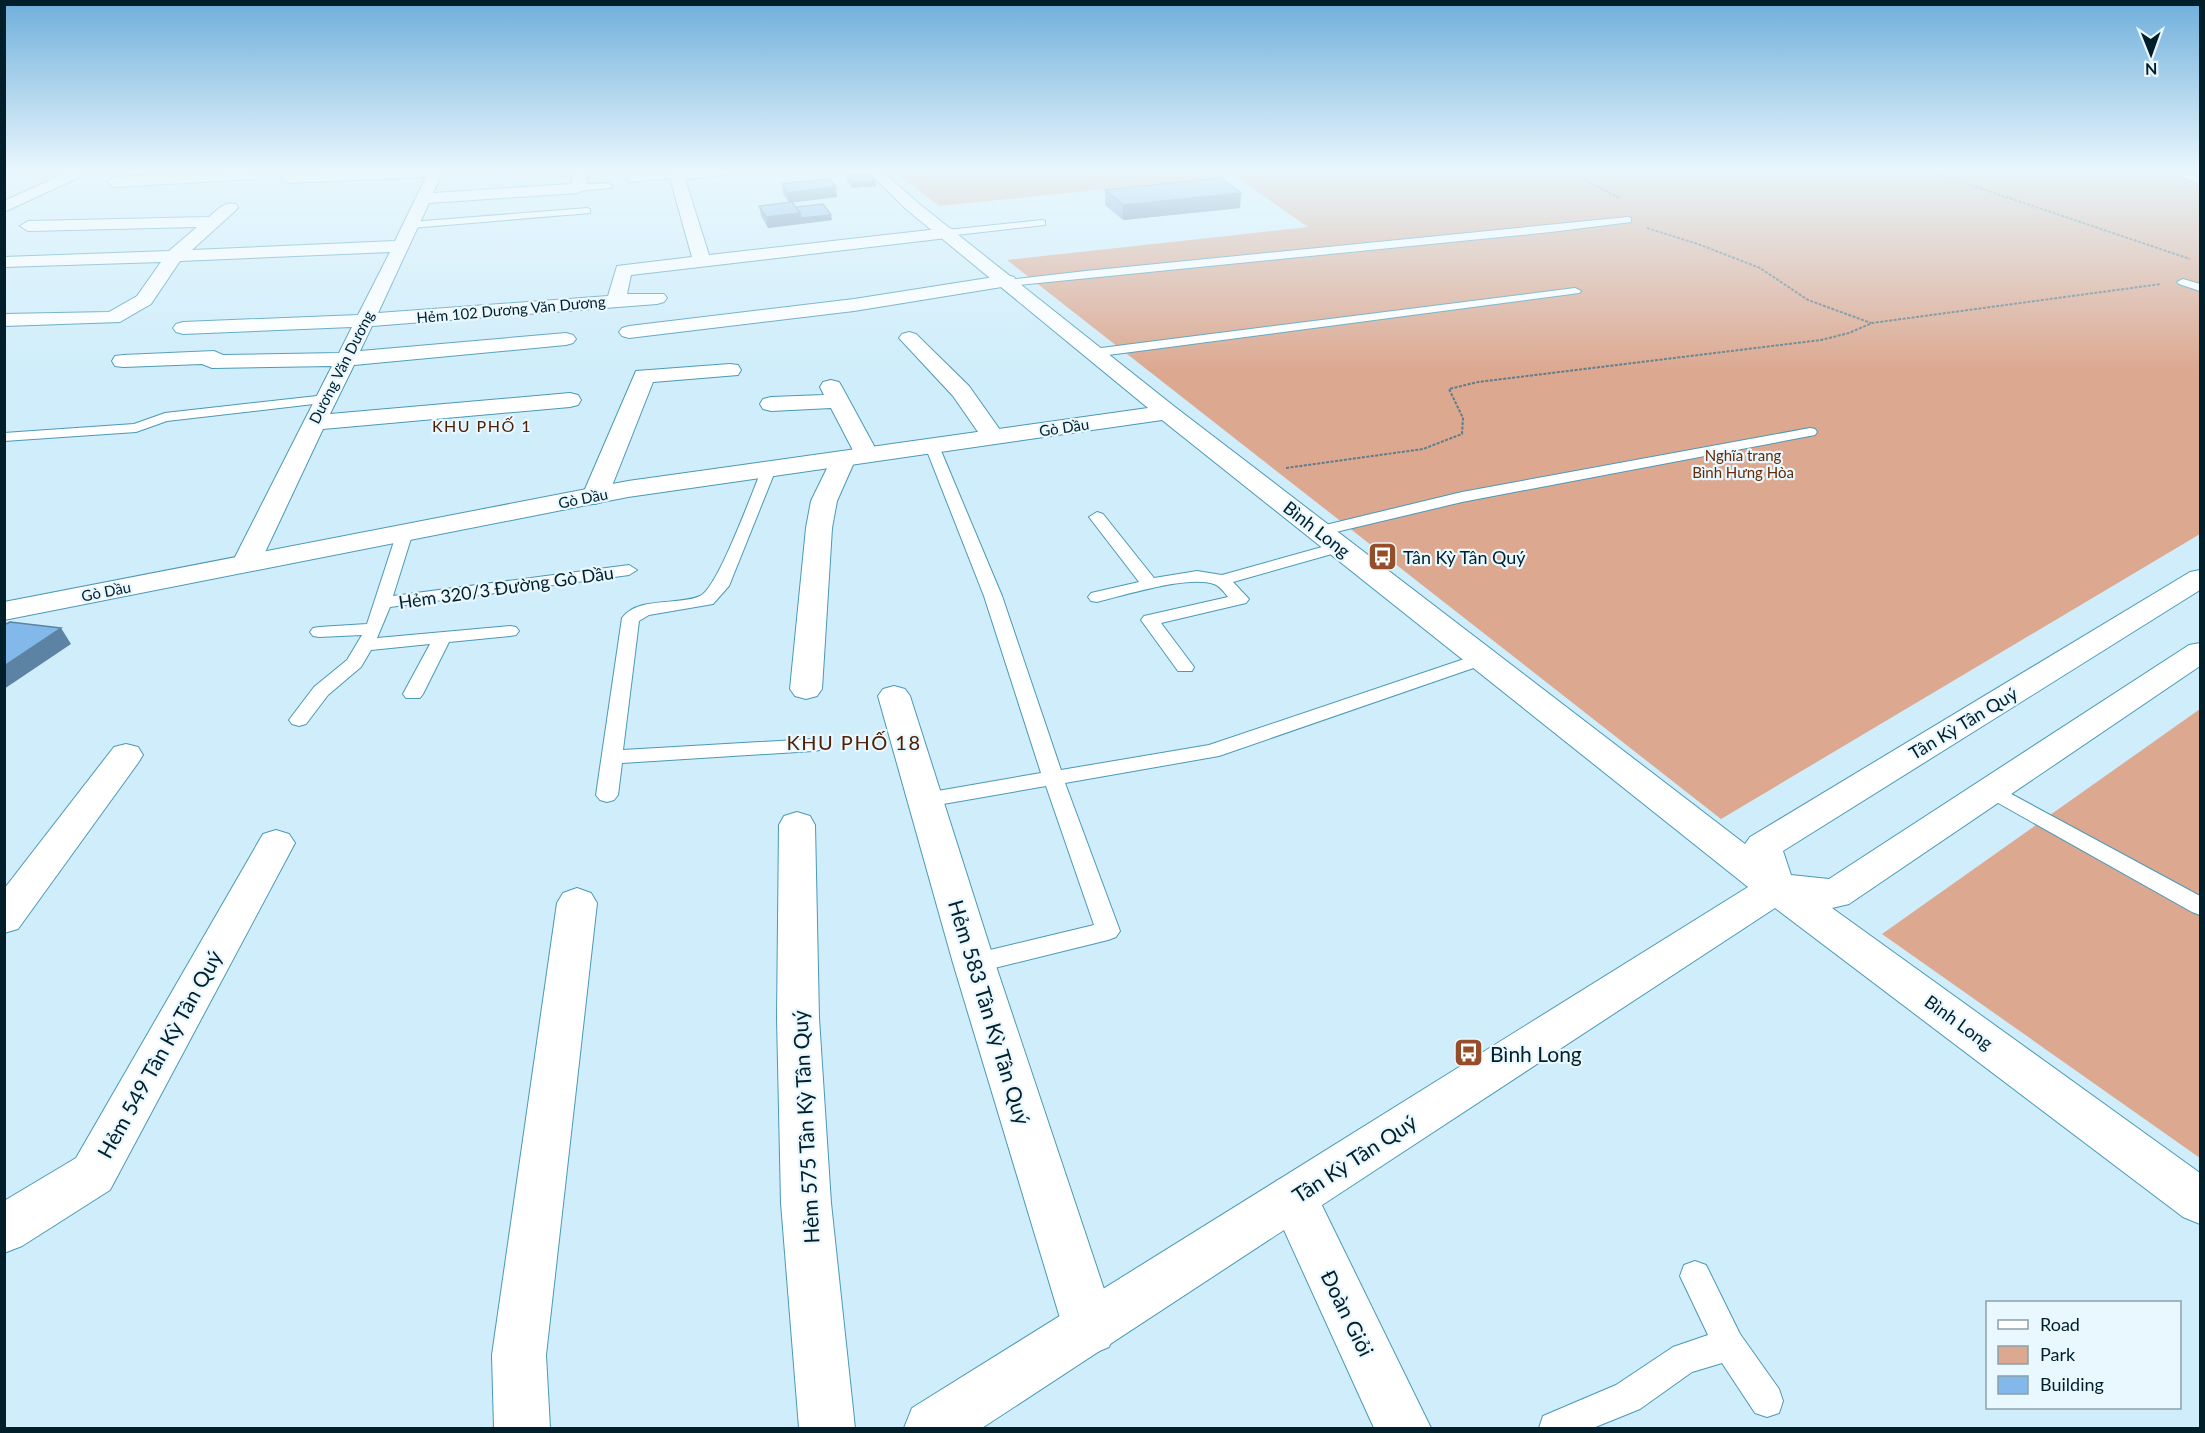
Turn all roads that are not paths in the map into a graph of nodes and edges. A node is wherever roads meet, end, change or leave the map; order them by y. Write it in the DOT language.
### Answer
graph roads {
  1 [pos="195,238"];
  2 [pos="405,238"];
  3 [pos="695,238"];
  4 [pos="906,238"];
  5 [pos="953,238"];
  6 [pos="1461,238"];
  7 [pos="402,246"];
  8 [pos="174,256"];
  9 [pos="4,262"];
  10 [pos="702,262"];
  11 [pos="1008,282"];
  12 [pos="2183,282"];
  13 [pos="2200,288"];
  14 [pos="1575,291"];
  15 [pos="657,298"];
  16 [pos="616,301"];
  17 [pos="4,320"];
  18 [pos="35,320"];
  19 [pos="365,322"];
  20 [pos="183,328"];
  21 [pos="628,332"];
  22 [pos="4,338"];
  23 [pos="909,338"];
  24 [pos="566,339"];
  25 [pos="1094,353"];
  26 [pos="346,359"];
  27 [pos="123,361"];
  28 [pos="730,370"];
  29 [pos="326,399"];
  30 [pos="570,400"];
  31 [pos="771,404"];
  32 [pos="1167,412"];
  33 [pos="313,423"];
  34 [pos="1810,432"];
  35 [pos="4,437"];
  36 [pos="993,437"];
  37 [pos="932,446"];
  38 [pos="856,457"];
  39 [pos="769,469"];
  40 [pos="595,496"];
  41 [pos="1097,517"];
  42 [pos="405,532"];
  43 [pos="1330,539"];
  44 [pos="246,563"];
  45 [pos="629,570"];
  46 [pos="2200,578"];
  47 [pos="1222,580"];
  48 [pos="1150,584"];
  49 [pos="1097,597"];
  50 [pos="383,603"];
  51 [pos="4,611"];
  52 [pos="510,631"];
  53 [pos="319,632"];
  54 [pos="369,637"];
  55 [pos="442,638"];
  56 [pos="2200,652"];
  57 [pos="1482,659"];
  58 [pos="1185,667"];
  59 [pos="806,689"];
  60 [pos="414,694"];
  61 [pos="894,696"];
  62 [pos="299,720"];
  63 [pos="813,745"];
  64 [pos="126,755"];
  65 [pos="612,757"];
  66 [pos="1053,778"];
  67 [pos="1991,790"];
  68 [pos="607,795"];
  69 [pos="926,800"];
  70 [pos="797,825"];
  71 [pos="276,843"];
  72 [pos="1776,888"];
  73 [pos="577,903"];
  74 [pos="2200,906"];
  75 [pos="4,918"];
  76 [pos="974,963"];
  77 [pos="1293,1197"];
  78 [pos="2200,1201"];
  79 [pos="4,1229"];
  80 [pos="1695,1276"];
  81 [pos="1090,1328"];
  82 [pos="1729,1345"];
  83 [pos="1767,1401"];
  84 [pos="960,1420"];
  85 [pos="522,1428"];
  86 [pos="827,1428"];
  87 [pos="1403,1428"];
  88 [pos="1555,1428"];
  1 -- 8 [label="street"];
  2 -- 7 [label="street, Dương Văn Dương"];
  3 -- 10 [label="street"];
  4 -- 10 [label="street"];
  5 -- 11 [label="street, Bình Long"];
  6 -- 11 [label="lane"];
  7 -- 8 [label="street"];
  7 -- 19 [label="street, Dương Văn Dương"];
  8 -- 9 [label="street"];
  8 -- 18 [label="street"];
  10 -- 16 [label="street"];
  11 -- 21 [label="street"];
  11 -- 25 [label="street, Bình Long"];
  12 -- 13 [label="lane"];
  14 -- 25 [label="lane"];
  15 -- 16 [label="street, Hẻm 102 Dương Văn Dương"];
  16 -- 19 [label="street, Hẻm 102 Dương Văn Dương"];
  17 -- 18 [label="street"];
  18 -- 22 [label="street"];
  19 -- 20 [label="street, Hẻm 102 Dương Văn Dương"];
  19 -- 26 [label="street, Dương Văn Dương"];
  23 -- 36 [label="street"];
  24 -- 26 [label="street"];
  25 -- 32 [label="street, Bình Long"];
  26 -- 27 [label="street"];
  26 -- 29 [label="street, Dương Văn Dương"];
  28 -- 40 [label="street"];
  29 -- 33 [label="street, Dương Văn Dương"];
  29 -- 35 [label="lane"];
  30 -- 33 [label="street"];
  31 -- 38 [label="street"];
  32 -- 36 [label="street, Gò Dầu"];
  32 -- 43 [label="street, Bình Long"];
  33 -- 44 [label="street, Dương Văn Dương"];
  34 -- 43 [label="lane"];
  36 -- 37 [label="street, Gò Dầu"];
  37 -- 38 [label="street, Gò Dầu"];
  37 -- 66 [label="lane"];
  38 -- 39 [label="street, Gò Dầu"];
  38 -- 59 [label="street"];
  39 -- 40 [label="street, Gò Dầu"];
  39 -- 65 [label="lane"];
  40 -- 42 [label="street, Gò Dầu"];
  41 -- 48 [label="lane"];
  42 -- 44 [label="street, Gò Dầu"];
  42 -- 50 [label="lane"];
  43 -- 47 [label="lane"];
  43 -- 57 [label="street, Bình Long"];
  44 -- 51 [label="street, Gò Dầu"];
  45 -- 50 [label="lane, Hẻm 320/3 Đường Gò Dầu"];
  46 -- 72 [label="street, Tân Kỳ Tân Quý"];
  47 -- 48 [label="lane"];
  47 -- 58 [label="lane"];
  48 -- 49 [label="lane"];
  50 -- 54 [label="lane"];
  52 -- 55 [label="lane"];
  53 -- 54 [label="lane"];
  54 -- 55 [label="lane"];
  54 -- 62 [label="lane"];
  55 -- 60 [label="lane"];
  56 -- 67 [label="street"];
  57 -- 66 [label="lane"];
  57 -- 72 [label="street, Bình Long"];
  61 -- 69 [label="street, Hẻm 583 Tân Kỳ Tân Quý"];
  63 -- 65 [label="lane"];
  64 -- 75 [label="street"];
  65 -- 68 [label="lane"];
  66 -- 69 [label="lane"];
  66 -- 76 [label="lane"];
  67 -- 72 [label="street"];
  67 -- 74 [label="lane"];
  69 -- 76 [label="street, Hẻm 583 Tân Kỳ Tân Quý"];
  70 -- 86 [label="street, Hẻm 575 Tân Kỳ Tân Quý"];
  71 -- 79 [label="street, Hẻm 549 Tân Kỳ Tân Quý"];
  72 -- 77 [label="street, Tân Kỳ Tân Quý"];
  72 -- 78 [label="street, Bình Long"];
  73 -- 85 [label="street"];
  76 -- 81 [label="street, Hẻm 583 Tân Kỳ Tân Quý"];
  77 -- 81 [label="street, Tân Kỳ Tân Quý"];
  77 -- 87 [label="street, Đoàn Giỏi"];
  80 -- 82 [label="lane"];
  81 -- 84 [label="street, Tân Kỳ Tân Quý"];
  82 -- 83 [label="lane"];
  82 -- 88 [label="lane"];
}
